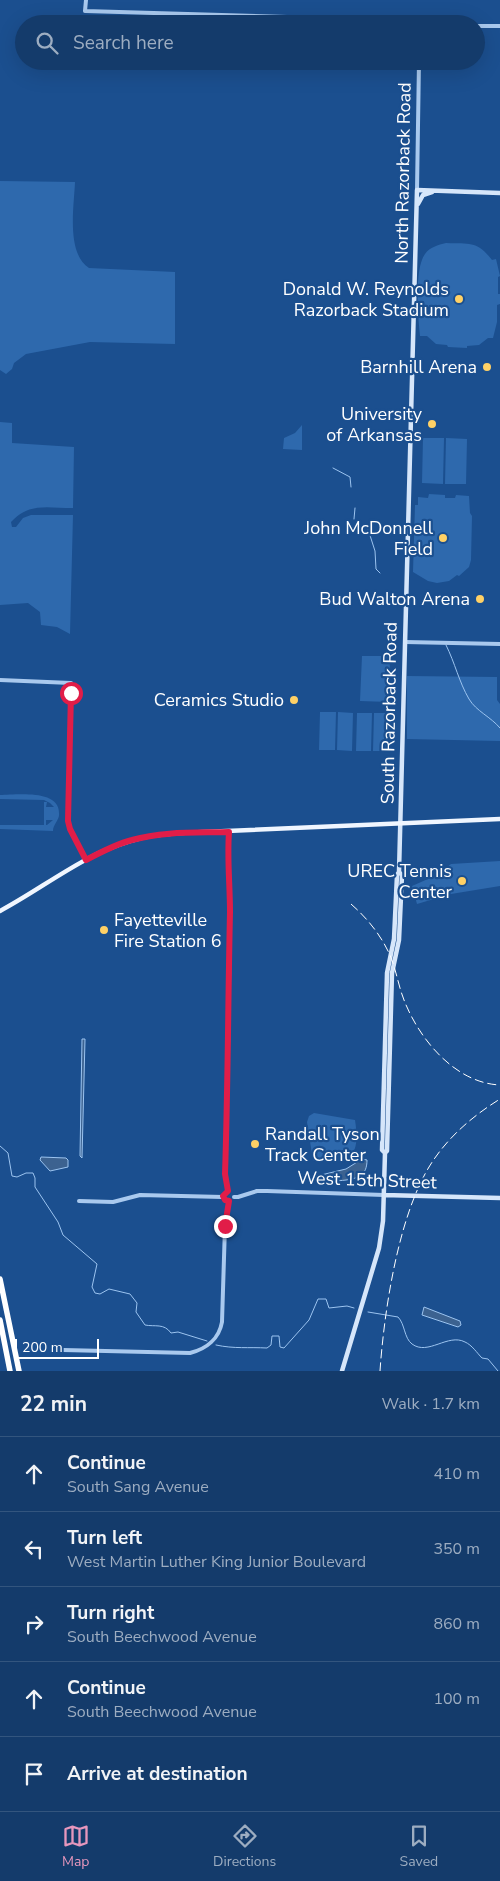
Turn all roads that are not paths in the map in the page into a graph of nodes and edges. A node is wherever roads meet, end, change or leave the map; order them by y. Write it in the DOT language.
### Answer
graph roads {
  1 [pos="86,0"];
  2 [pos="219,15"];
  3 [pos="485,26"];
  4 [pos="500,26"];
  5 [pos="419,70"];
  6 [pos="417,190"];
  7 [pos="434,191"];
  8 [pos="500,192"];
  9 [pos="416,210"];
  10 [pos="408,525"];
  11 [pos="405,642"];
  12 [pos="500,644"];
  13 [pos="0,680"];
  14 [pos="500,819"];
  15 [pos="400,824"];
  16 [pos="229,832"];
  17 [pos="86,860"];
  18 [pos="0,911"];
  19 [pos="228,1191"];
  20 [pos="384,1194"];
  21 [pos="223,1196"];
  22 [pos="234,1197"];
  23 [pos="500,1198"];
  24 [pos="79,1201"];
  25 [pos="229,1201"];
  26 [pos="0,1279"];
  27 [pos="0,1320"];
  28 [pos="63,1350"];
  29 [pos="10,1371"];
  30 [pos="19,1371"];
  31 [pos="342,1371"];
  1 -- 2 [label="street"];
  3 -- 4 [label="street"];
  5 -- 6 [label="street, North Razorback Road"];
  6 -- 7 [label="main road"];
  6 -- 9 [label="main road, North Razorback Road"];
  7 -- 8 [label="main road"];
  7 -- 9 [label="main road"];
  9 -- 10 [label="main road, North Razorback Road"];
  10 -- 11 [label="main road, South Razorback Road"];
  11 -- 12 [label="street"];
  11 -- 15 [label="main road, South Razorback Road"];
  13 -- 17 [label="street"];
  14 -- 15 [label="main road"];
  15 -- 16 [label="main road"];
  15 -- 20 [label="main road, South Razorback Road"];
  16 -- 17 [label="main road"];
  16 -- 19 [label="street"];
  17 -- 18 [label="main road"];
  19 -- 21 [label="street"];
  19 -- 22 [label="street"];
  20 -- 22 [label="street, West 15th Street"];
  20 -- 23 [label="main road, West 15th Street"];
  20 -- 31 [label="main road, South Razorback Road"];
  21 -- 24 [label="street"];
  21 -- 25 [label="street"];
  22 -- 25 [label="street"];
  25 -- 28 [label="street"];
  26 -- 30 [label="highway"];
  27 -- 29 [label="highway"];
}
